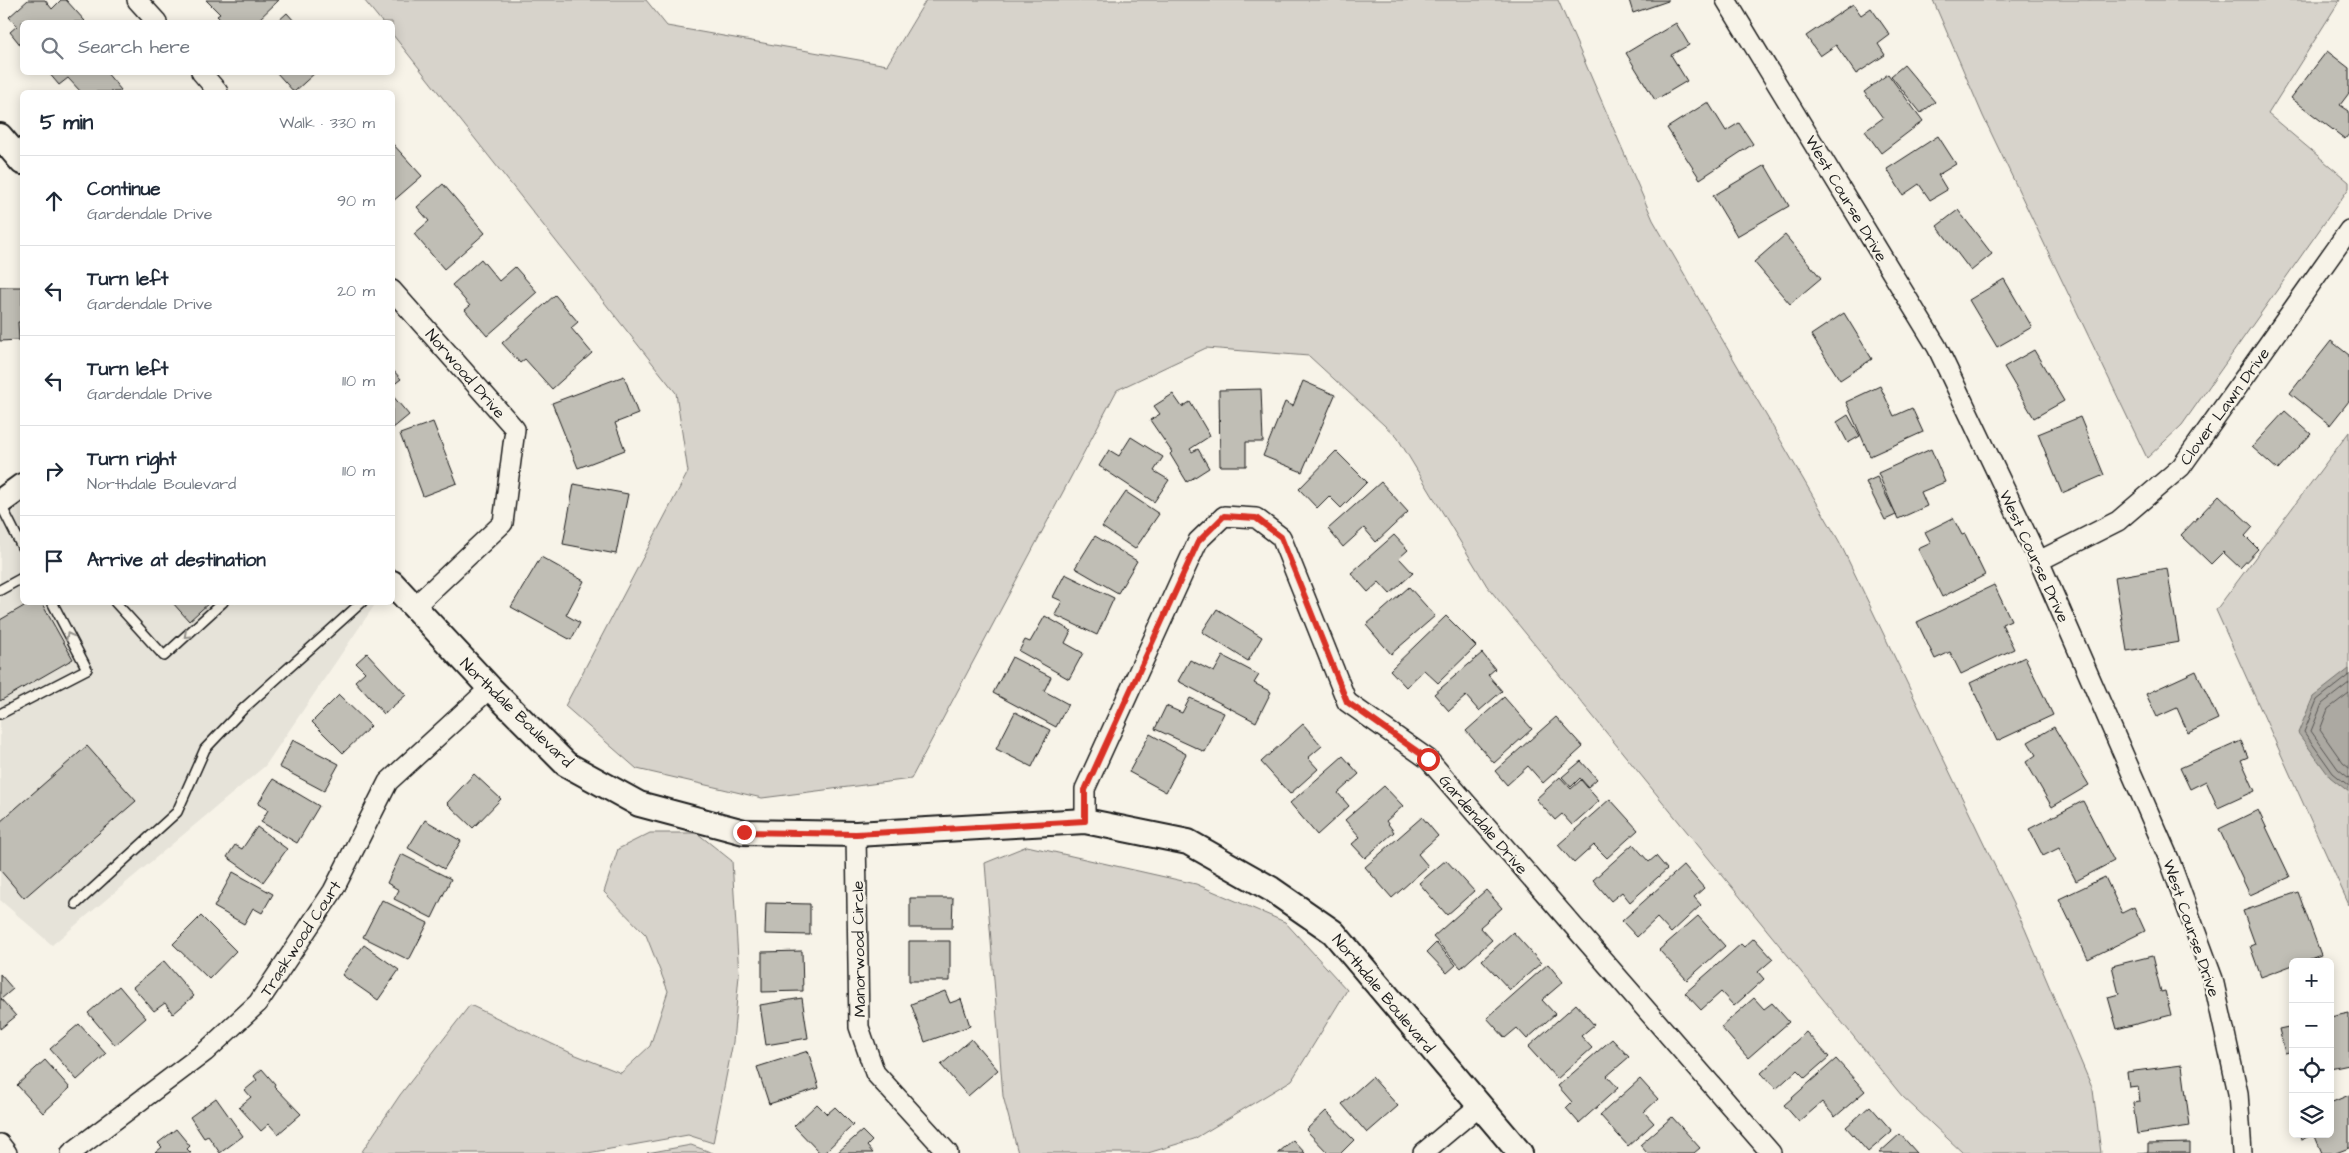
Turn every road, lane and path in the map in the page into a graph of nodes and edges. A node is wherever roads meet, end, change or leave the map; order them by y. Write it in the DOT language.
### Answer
graph roads {
  1 [pos="137,0"];
  2 [pos="1726,0"];
  3 [pos="155,20"];
  4 [pos="204,75"];
  5 [pos="216,90"];
  6 [pos="0,136"];
  7 [pos="20,160"];
  8 [pos="2349,230"];
  9 [pos="395,293"];
  10 [pos="20,487"];
  11 [pos="0,502"];
  12 [pos="20,543"];
  13 [pos="2039,561"];
  14 [pos="20,579"];
  15 [pos="395,586"];
  16 [pos="0,590"];
  17 [pos="54,605"];
  18 [pos="118,605"];
  19 [pos="220,605"];
  20 [pos="359,605"];
  21 [pos="414,607"];
  22 [pos="490,688"];
  23 [pos="0,714"];
  24 [pos="1085,821"];
  25 [pos="856,834"];
  26 [pos="76,904"];
  27 [pos="1479,1106"];
  28 [pos="0,1144"];
  29 [pos="7,1153"];
  30 [pos="71,1153"];
  31 [pos="948,1153"];
  32 [pos="1423,1153"];
  33 [pos="1520,1153"];
  34 [pos="1771,1153"];
  35 [pos="2242,1153"];
  1 -- 3 [label="street"];
  2 -- 13 [label="street, West Course Drive"];
  4 -- 5 [label="street"];
  6 -- 7 [label="street"];
  8 -- 13 [label="street, Clover Lawn Drive"];
  9 -- 21 [label="street, Norwood Drive"];
  10 -- 11 [label="street"];
  11 -- 12 [label="lane"];
  13 -- 35 [label="street, West Course Drive"];
  14 -- 16 [label="lane"];
  15 -- 21 [label="street, Northdale Boulevard"];
  23 -- 17 [label="lane, one-way"];
  19 -- 18 [label="lane, one-way"];
  20 -- 26 [label="lane"];
  21 -- 22 [label="street, Northdale Boulevard"];
  22 -- 25 [label="street, Northdale Boulevard"];
  22 -- 30 [label="street, Traskwood Court"];
  24 -- 25 [label="street, Northdale Boulevard"];
  24 -- 27 [label="street, Northdale Boulevard"];
  24 -- 34 [label="street, Gardendale Drive"];
  25 -- 31 [label="street, Manorwood Circle"];
  27 -- 32 [label="street"];
  27 -- 33 [label="street, Northdale Boulevard"];
  28 -- 29 [label="street"];
}
